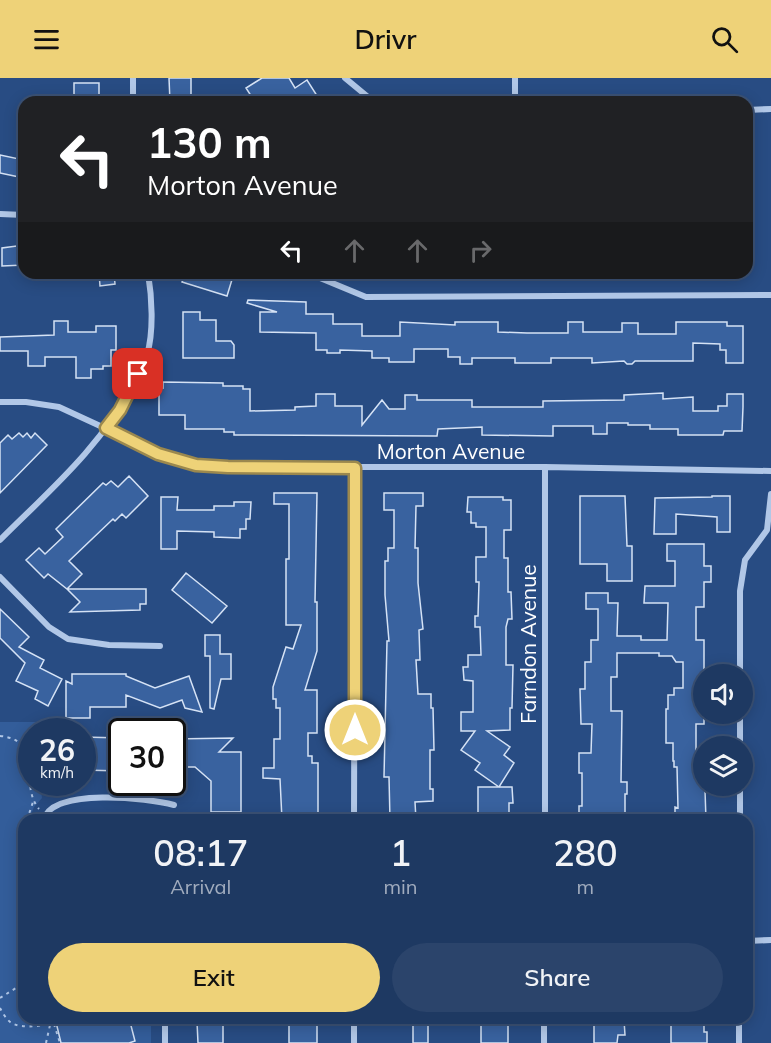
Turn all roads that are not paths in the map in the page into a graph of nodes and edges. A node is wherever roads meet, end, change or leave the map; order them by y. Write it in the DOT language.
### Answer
graph roads {
  1 [pos="133,78"];
  2 [pos="345,78"];
  3 [pos="515,78"];
  4 [pos="133,96"];
  5 [pos="367,96"];
  6 [pos="515,96"];
  7 [pos="771,109"];
  8 [pos="753,110"];
  9 [pos="0,214"];
  10 [pos="18,215"];
  11 [pos="149,279"];
  12 [pos="322,279"];
  13 [pos="771,295"];
  14 [pos="0,402"];
  15 [pos="106,428"];
  16 [pos="545,467"];
  17 [pos="355,468"];
  18 [pos="771,471"];
  19 [pos="771,494"];
  20 [pos="769,531"];
  21 [pos="0,540"];
  22 [pos="0,577"];
  23 [pos="160,646"];
  24 [pos="740,664"];
  25 [pos="740,796"];
  26 [pos="174,805"];
  27 [pos="47,814"];
  28 [pos="354,814"];
  29 [pos="545,814"];
  30 [pos="740,814"];
  31 [pos="771,940"];
  32 [pos="753,941"];
  33 [pos="165,1024"];
  34 [pos="354,1024"];
  35 [pos="544,1024"];
  36 [pos="739,1024"];
  37 [pos="165,1043"];
  38 [pos="354,1043"];
  39 [pos="544,1043"];
  40 [pos="739,1043"];
  1 -- 4 [label="street"];
  2 -- 5 [label="street"];
  3 -- 6 [label="street"];
  7 -- 8 [label="street"];
  9 -- 10 [label="street"];
  11 -- 15 [label="street"];
  12 -- 13 [label="street"];
  14 -- 15 [label="street, Morton Avenue"];
  15 -- 17 [label="street, Morton Avenue"];
  15 -- 21 [label="street"];
  16 -- 17 [label="street, Morton Avenue"];
  16 -- 18 [label="street, Morton Avenue"];
  16 -- 29 [label="street, Farndon Avenue"];
  17 -- 28 [label="street"];
  19 -- 20 [label="street"];
  20 -- 24 [label="street"];
  22 -- 23 [label="street"];
  25 -- 30 [label="street"];
  26 -- 27 [label="street"];
  31 -- 32 [label="street"];
  33 -- 37 [label="street"];
  34 -- 38 [label="street"];
  35 -- 39 [label="street"];
  36 -- 40 [label="street"];
}
